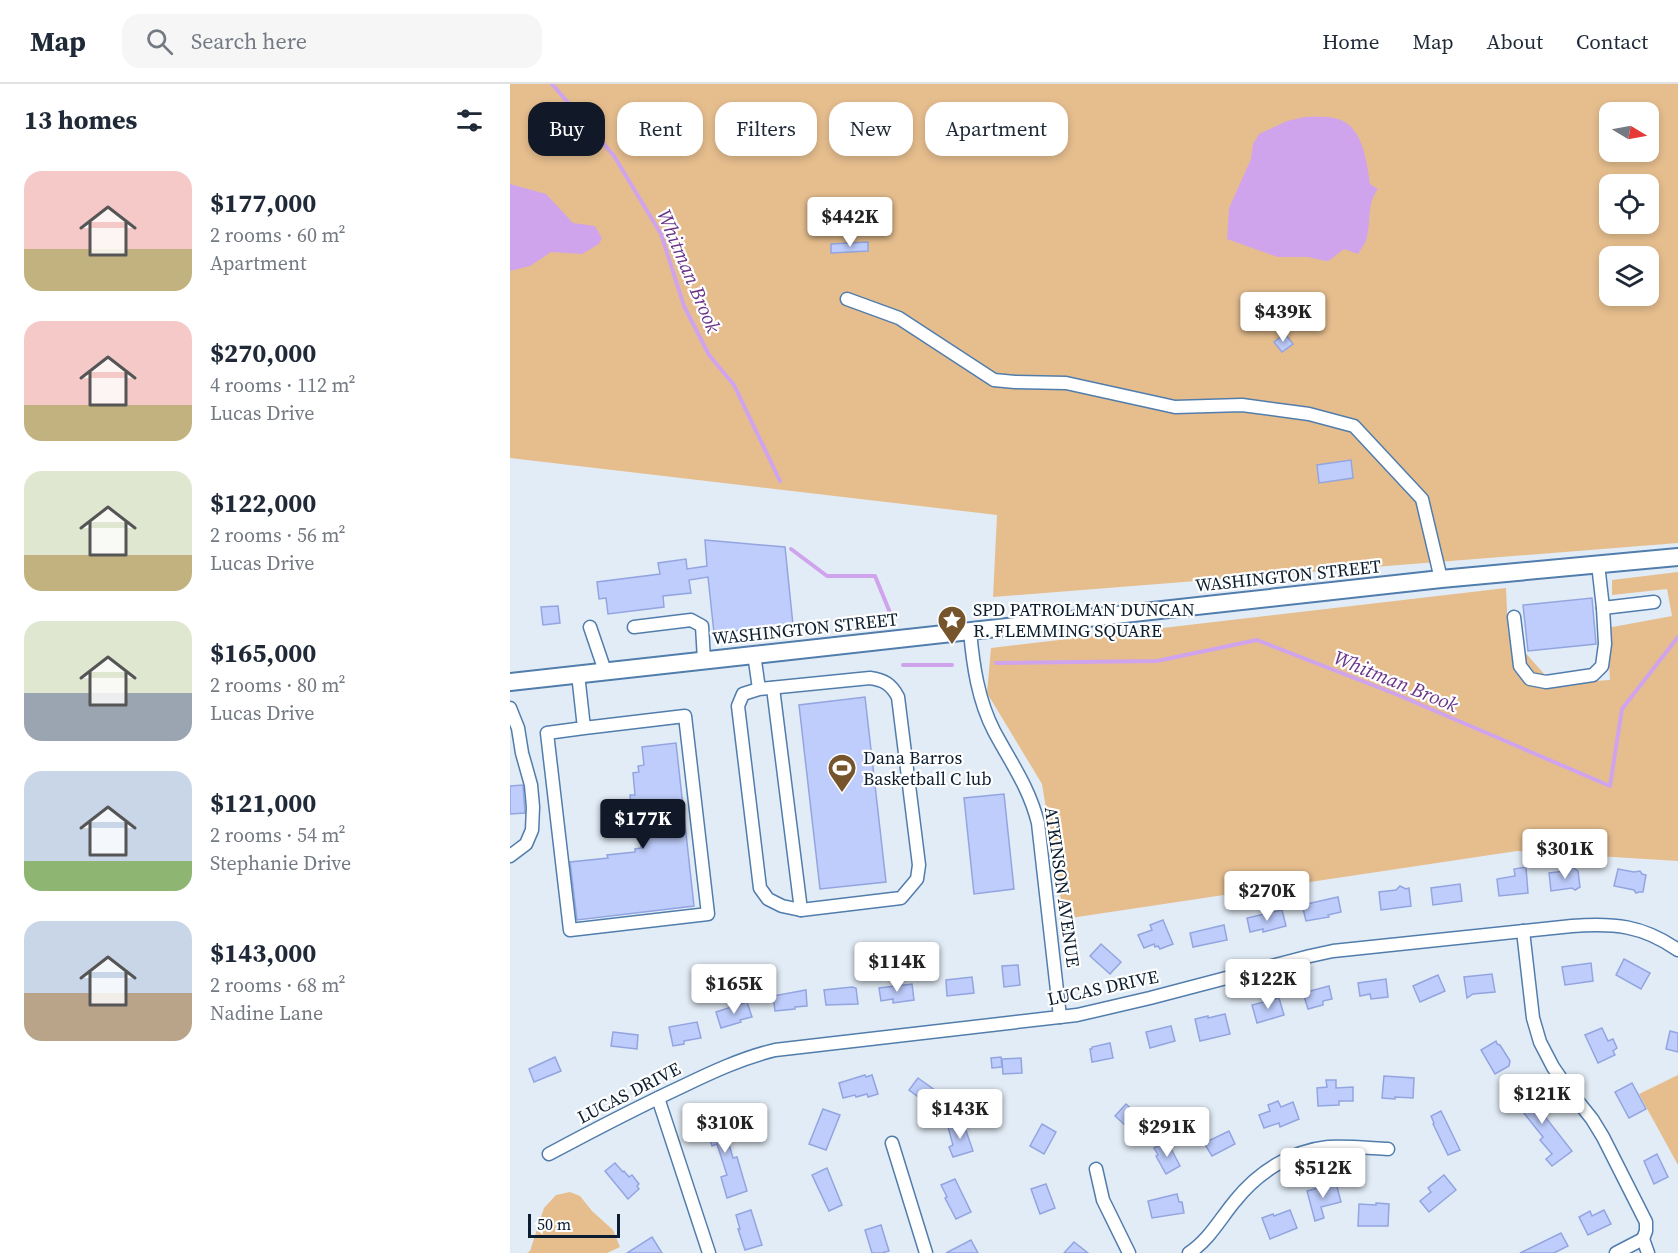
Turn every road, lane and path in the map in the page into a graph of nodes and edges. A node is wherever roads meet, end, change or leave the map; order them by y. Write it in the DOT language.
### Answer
graph roads {
  1 [pos="847,299"];
  2 [pos="1678,557"];
  3 [pos="1598,564"];
  4 [pos="1441,579"];
  5 [pos="1654,602"];
  6 [pos="1603,608"];
  7 [pos="1514,617"];
  8 [pos="590,627"];
  9 [pos="634,627"];
  10 [pos="970,631"];
  11 [pos="754,654"];
  12 [pos="704,660"];
  13 [pos="605,671"];
  14 [pos="578,674"];
  15 [pos="510,682"];
  16 [pos="773,688"];
  17 [pos="759,689"];
  18 [pos="510,708"];
  19 [pos="584,728"];
  20 [pos="510,856"];
  21 [pos="801,910"];
  22 [pos="1523,931"];
  23 [pos="1678,950"];
  24 [pos="1060,1017"];
  25 [pos="658,1098"];
  26 [pos="892,1143"];
  27 [pos="1388,1149"];
  28 [pos="549,1154"];
  29 [pos="1096,1169"];
  30 [pos="1642,1239"];
  31 [pos="709,1253"];
  32 [pos="926,1253"];
  33 [pos="1129,1253"];
  34 [pos="1189,1253"];
  35 [pos="1616,1253"];
  36 [pos="1648,1253"];
  1 -- 4 [label="street"];
  2 -- 3 [label="main road, WASHINGTON STREET"];
  3 -- 4 [label="main road, WASHINGTON STREET"];
  3 -- 6 [label="street"];
  4 -- 10 [label="main road, WASHINGTON STREET"];
  5 -- 6 [label="street"];
  6 -- 7 [label="street"];
  8 -- 13 [label="street"];
  9 -- 12 [label="street"];
  10 -- 11 [label="main road, WASHINGTON STREET"];
  10 -- 24 [label="street, ATKINSON AVENUE"];
  11 -- 12 [label="main road, WASHINGTON STREET"];
  11 -- 17 [label="street"];
  12 -- 13 [label="main road, WASHINGTON STREET"];
  13 -- 14 [label="main road, WASHINGTON STREET"];
  14 -- 15 [label="main road, WASHINGTON STREET"];
  14 -- 19 [label="street"];
  16 -- 17 [label="street"];
  16 -- 21 [label="street"];
  16 -- 21 [label="street"];
  17 -- 21 [label="street"];
  18 -- 20 [label="street"];
  19 -- 19 [label="street"];
  22 -- 23 [label="street, LUCAS DRIVE"];
  22 -- 24 [label="street, LUCAS DRIVE"];
  22 -- 30 [label="street"];
  24 -- 25 [label="street, LUCAS DRIVE"];
  25 -- 28 [label="street, LUCAS DRIVE"];
  25 -- 31 [label="street"];
  26 -- 32 [label="street"];
  27 -- 34 [label="street"];
  29 -- 33 [label="street"];
  30 -- 35 [label="street"];
  30 -- 36 [label="street"];
}
